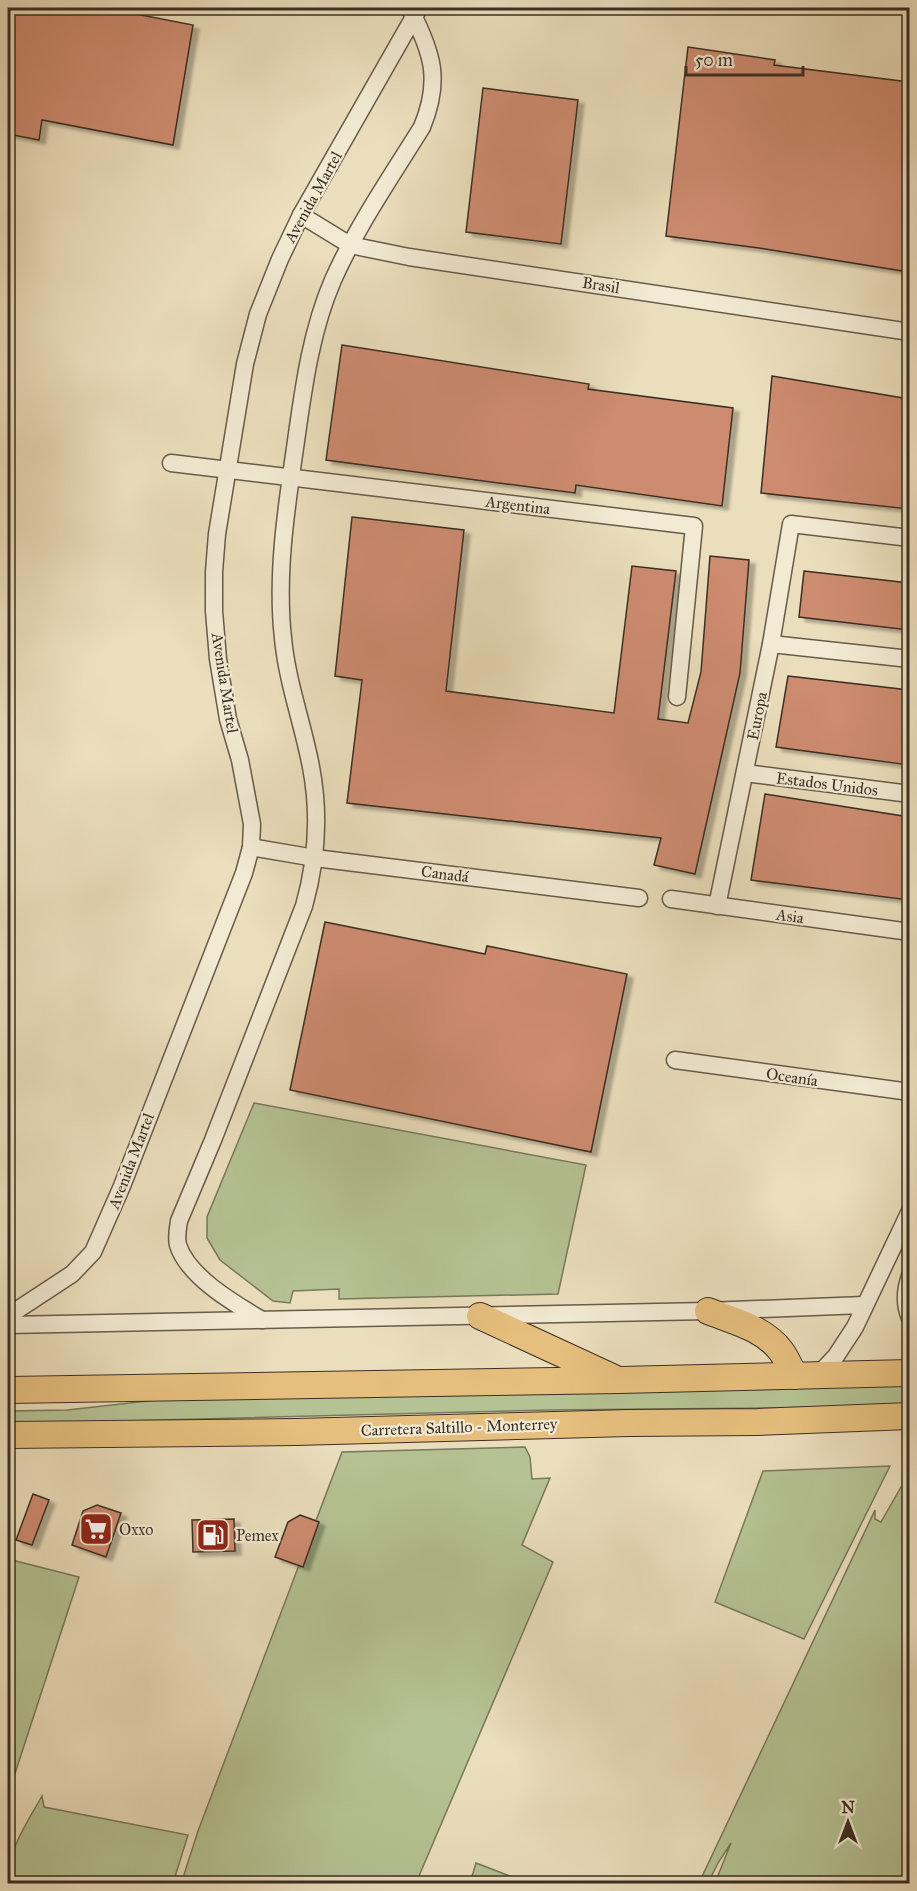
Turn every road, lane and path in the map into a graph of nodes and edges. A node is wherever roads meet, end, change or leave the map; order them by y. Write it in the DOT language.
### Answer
graph roads {
  1 [pos="414,11"];
  2 [pos="301,215"];
  3 [pos="350,245"];
  4 [pos="909,332"];
  5 [pos="171,463"];
  6 [pos="226,471"];
  7 [pos="290,479"];
  8 [pos="909,538"];
  9 [pos="771,644"];
  10 [pos="909,659"];
  11 [pos="677,697"];
  12 [pos="745,773"];
  13 [pos="909,794"];
  14 [pos="251,847"];
  15 [pos="315,858"];
  16 [pos="639,898"];
  17 [pos="671,899"];
  18 [pos="717,906"];
  19 [pos="909,932"];
  20 [pos="675,1060"];
  21 [pos="909,1092"];
  22 [pos="909,1211"];
  23 [pos="909,1276"];
  24 [pos="864,1305"];
  25 [pos="708,1311"];
  26 [pos="8,1316"];
  27 [pos="480,1316"];
  28 [pos="909,1318"];
  29 [pos="262,1320"];
  30 [pos="8,1325"];
  31 [pos="909,1373"];
  32 [pos="806,1376"];
  33 [pos="620,1380"];
  34 [pos="186,1387"];
  35 [pos="8,1390"];
  36 [pos="8,1403"];
  37 [pos="909,1416"];
  38 [pos="8,1435"];
  1 -- 2 [label="street, Avenida Martel"];
  1 -- 3 [label="street, Avenida Martel"];
  2 -- 3 [label="street, Brasil"];
  2 -- 6 [label="street, Avenida Martel"];
  3 -- 4 [label="street, Brasil"];
  3 -- 7 [label="street, Avenida Martel"];
  5 -- 6 [label="street, Argentina"];
  6 -- 7 [label="street, Argentina"];
  6 -- 14 [label="street, Avenida Martel"];
  7 -- 11 [label="street, Argentina"];
  7 -- 15 [label="street, Avenida Martel"];
  8 -- 9 [label="street, Europa"];
  9 -- 10 [label="street"];
  9 -- 12 [label="street, Europa"];
  12 -- 13 [label="street, Estados Unidos"];
  12 -- 18 [label="street, Europa"];
  14 -- 15 [label="street, Canadá"];
  14 -- 26 [label="street, Avenida Martel"];
  15 -- 16 [label="street, Canadá"];
  15 -- 29 [label="street, Avenida Martel"];
  17 -- 18 [label="street, Asia"];
  18 -- 19 [label="street, Asia"];
  20 -- 21 [label="street, Oceanía"];
  22 -- 24 [label="street"];
  23 -- 28 [label="street"];
  24 -- 25 [label="street"];
  24 -- 32 [label="street"];
  25 -- 27 [label="street"];
  25 -- 32 [label="main road"];
  27 -- 29 [label="street"];
  27 -- 33 [label="main road"];
  29 -- 30 [label="street"];
  31 -- 32 [label="main road"];
  32 -- 33 [label="main road"];
  33 -- 34 [label="main road"];
  34 -- 35 [label="main road"];
  34 -- 36 [label="main road"];
  37 -- 38 [label="main road, Carretera Saltillo - Monterrey"];
}
